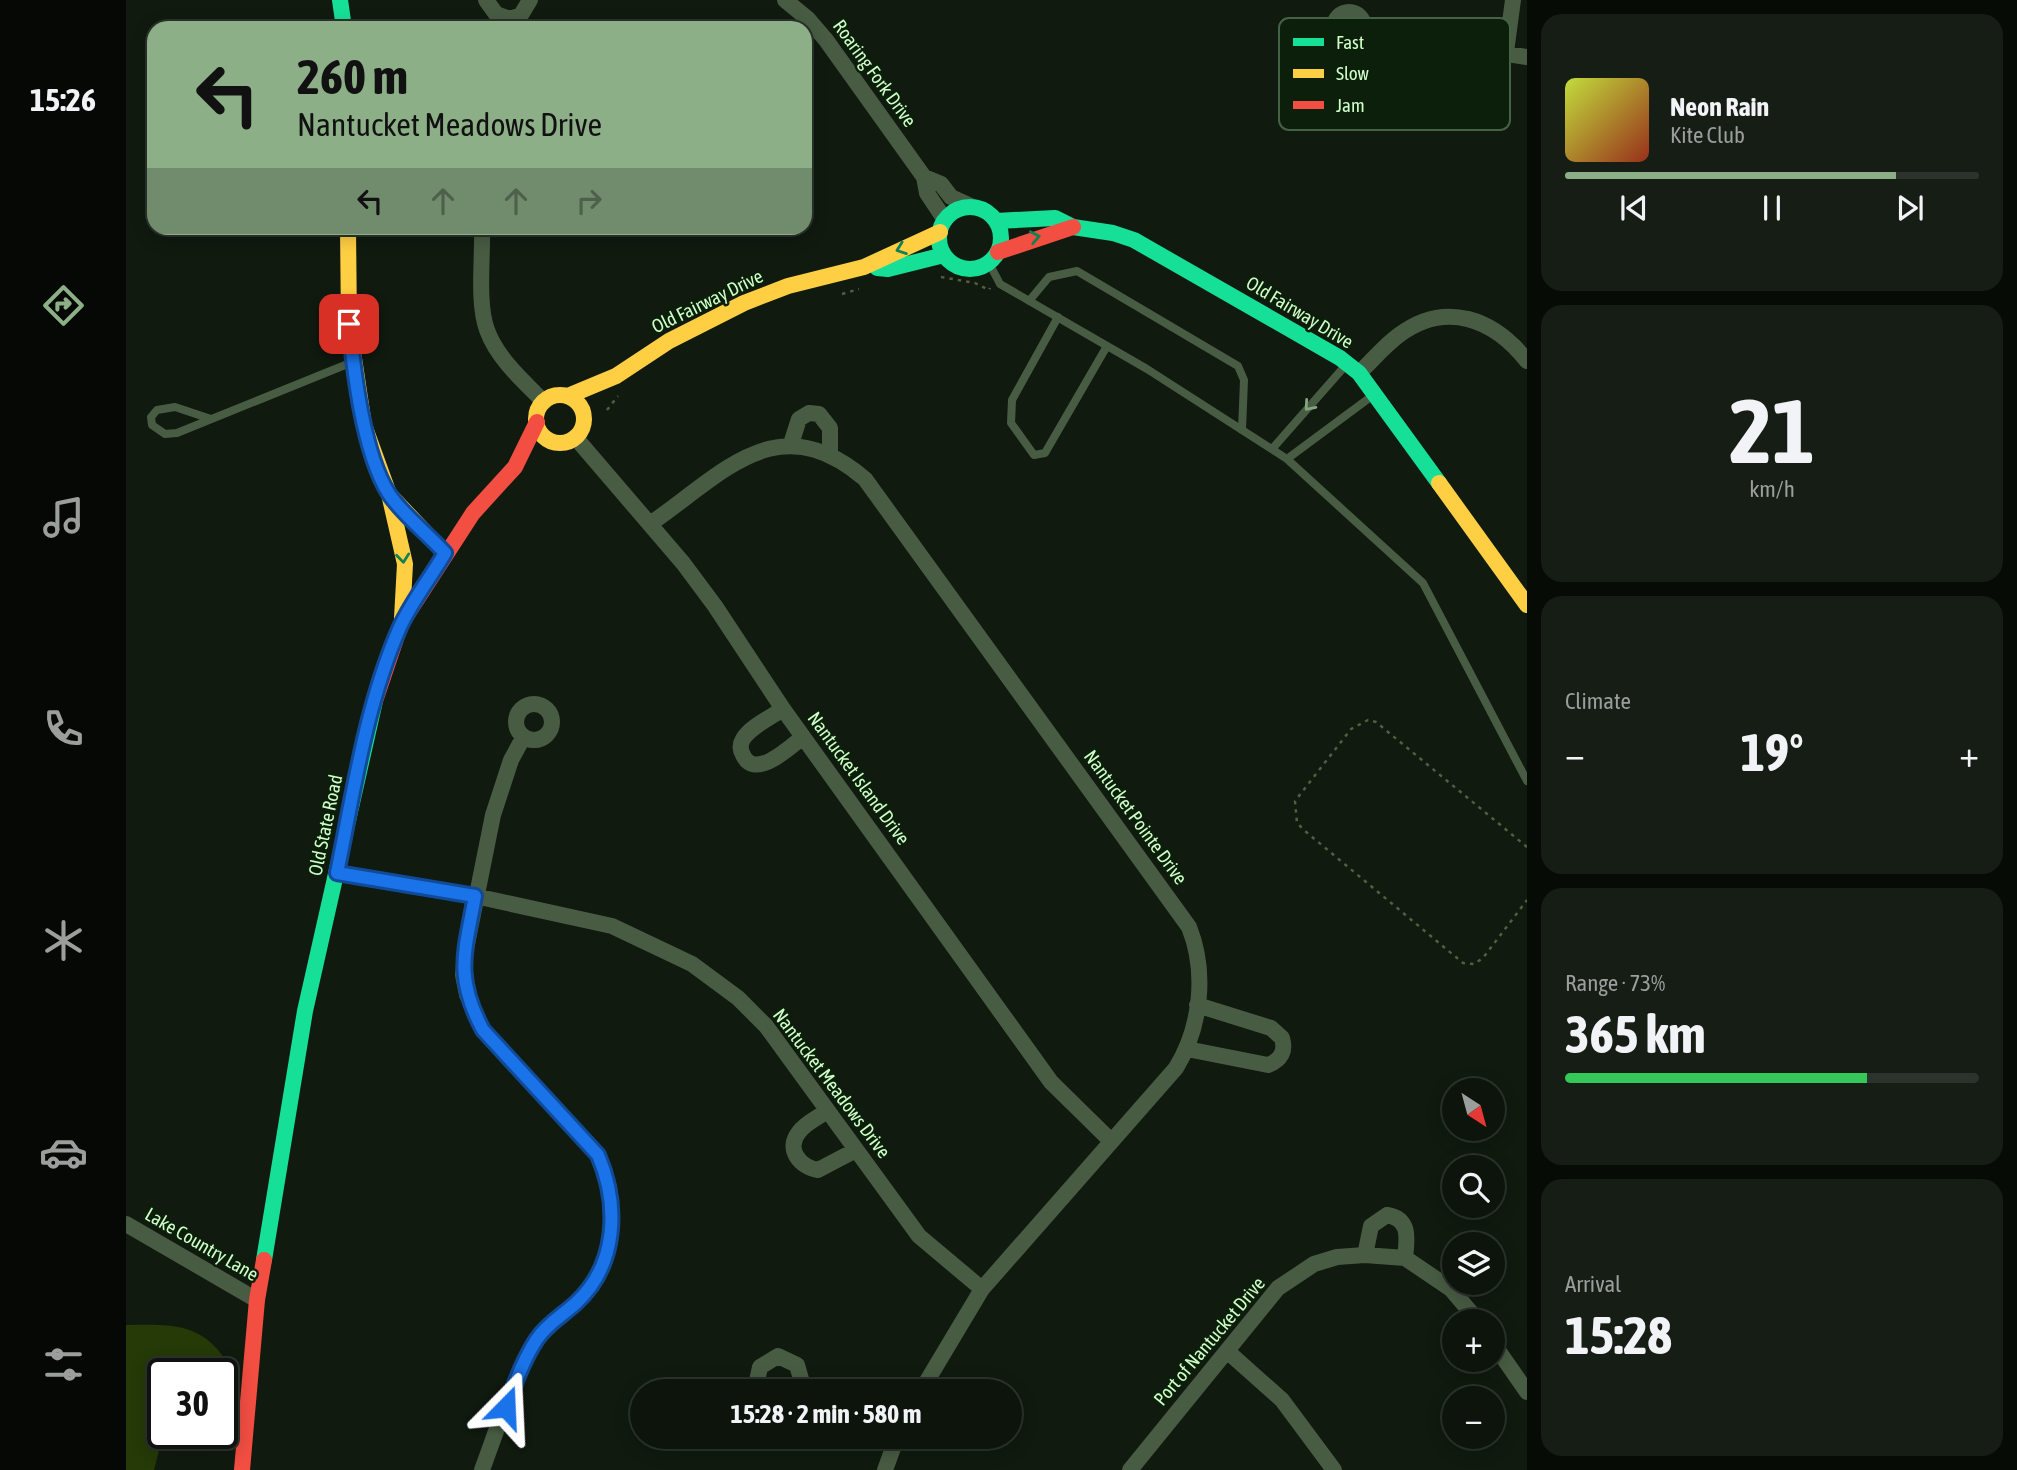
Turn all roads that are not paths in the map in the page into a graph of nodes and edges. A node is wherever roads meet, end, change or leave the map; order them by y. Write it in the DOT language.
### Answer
graph roads {
  1 [pos="340,0"];
  2 [pos="485,0"];
  3 [pos="530,0"];
  4 [pos="785,0"];
  5 [pos="1513,0"];
  6 [pos="343,21"];
  7 [pos="500,21"];
  8 [pos="506,21"];
  9 [pos="810,21"];
  10 [pos="1510,22"];
  11 [pos="812,24"];
  12 [pos="924,177"];
  13 [pos="972,207"];
  14 [pos="996,221"];
  15 [pos="942,226"];
  16 [pos="1073,227"];
  17 [pos="348,235"];
  18 [pos="482,235"];
  19 [pos="944,255"];
  20 [pos="993,257"];
  21 [pos="864,267"];
  22 [pos="1029,300"];
  23 [pos="1058,317"];
  24 [pos="1107,346"];
  25 [pos="1527,361"];
  26 [pos="353,362"];
  27 [pos="1353,368"];
  28 [pos="616,376"];
  29 [pos="1375,394"];
  30 [pos="568,396"];
  31 [pos="544,402"];
  32 [pos="584,418"];
  33 [pos="211,419"];
  34 [pos="537,422"];
  35 [pos="1242,430"];
  36 [pos="575,437"];
  37 [pos="555,442"];
  38 [pos="791,444"];
  39 [pos="1272,449"];
  40 [pos="830,454"];
  41 [pos="1287,458"];
  42 [pos="514,467"];
  43 [pos="389,494"];
  44 [pos="650,524"];
  45 [pos="445,553"];
  46 [pos="1527,605"];
  47 [pos="401,624"];
  48 [pos="783,709"];
  49 [pos="803,737"];
  50 [pos="523,738"];
  51 [pos="1527,781"];
  52 [pos="337,873"];
  53 [pos="475,896"];
  54 [pos="1197,1005"];
  55 [pos="1187,1049"];
  56 [pos="827,1111"];
  57 [pos="1111,1141"];
  58 [pos="856,1150"];
  59 [pos="126,1224"];
  60 [pos="1365,1255"];
  61 [pos="1405,1258"];
  62 [pos="982,1289"];
  63 [pos="257,1300"];
  64 [pos="1468,1309"];
  65 [pos="1227,1351"];
  66 [pos="1505,1360"];
  67 [pos="757,1379"];
  68 [pos="801,1379"];
  69 [pos="928,1379"];
  70 [pos="1527,1392"];
  71 [pos="893,1449"];
  72 [pos="242,1470"];
  73 [pos="482,1470"];
  74 [pos="885,1470"];
  75 [pos="1130,1470"];
  76 [pos="1334,1470"];
  1 -- 6 [label="street"];
  2 -- 7 [label="street"];
  3 -- 8 [label="street"];
  4 -- 9 [label="street, Roaring Fork Drive"];
  5 -- 10 [label="street"];
  11 -- 12 [label="street, Roaring Fork Drive"];
  12 -- 13 [label="street, Roaring Fork Drive"];
  12 -- 15 [label="street, Roaring Fork Drive"];
  13 -- 14 [label="street"];
  13 -- 15 [label="street"];
  14 -- 16 [label="street, Old Fairway Drive"];
  14 -- 20 [label="street"];
  15 -- 19 [label="street"];
  15 -- 21 [label="street, Old Fairway Drive, one-way"];
  20 -- 16 [label="street, Old Fairway Drive, one-way"];
  16 -- 27 [label="street, Old Fairway Drive"];
  17 -- 26 [label="street"];
  18 -- 31 [label="street"];
  19 -- 20 [label="street"];
  19 -- 21 [label="street, Old Fairway Drive"];
  20 -- 22 [label="lane"];
  21 -- 28 [label="street, Old Fairway Drive"];
  22 -- 23 [label="lane"];
  22 -- 35 [label="lane"];
  23 -- 24 [label="lane"];
  23 -- 24 [label="lane"];
  24 -- 35 [label="lane"];
  25 -- 27 [label="street"];
  26 -- 33 [label="lane"];
  26 -- 43 [label="street"];
  27 -- 29 [label="street, Old Fairway Drive"];
  27 -- 39 [label="lane, one-way"];
  28 -- 30 [label="street, Old Fairway Drive"];
  28 -- 32 [label="street, Old Fairway Drive"];
  29 -- 41 [label="lane"];
  29 -- 46 [label="street, Old Fairway Drive"];
  30 -- 31 [label="street"];
  30 -- 32 [label="street"];
  31 -- 34 [label="street"];
  32 -- 36 [label="street"];
  33 -- 33 [label="lane"];
  34 -- 37 [label="street"];
  34 -- 42 [label="street"];
  35 -- 39 [label="lane"];
  36 -- 37 [label="street"];
  36 -- 44 [label="street, Nantucket Island Drive"];
  37 -- 42 [label="street"];
  38 -- 40 [label="street, Nantucket Pointe Drive"];
  38 -- 40 [label="street"];
  38 -- 44 [label="street, Nantucket Pointe Drive"];
  39 -- 41 [label="lane"];
  40 -- 54 [label="street, Nantucket Pointe Drive"];
  41 -- 51 [label="lane"];
  42 -- 45 [label="street"];
  43 -- 45 [label="street"];
  43 -- 47 [label="street, one-way"];
  44 -- 48 [label="street, Nantucket Island Drive"];
  45 -- 47 [label="street, Old State Road"];
  47 -- 52 [label="street, Old State Road"];
  48 -- 49 [label="street, Nantucket Island Drive"];
  48 -- 49 [label="street"];
  49 -- 57 [label="street, Nantucket Island Drive"];
  50 -- 53 [label="street"];
  52 -- 53 [label="street, Nantucket Meadows Drive"];
  52 -- 63 [label="street, Old State Road"];
  53 -- 56 [label="street, Nantucket Meadows Drive"];
  53 -- 73 [label="street"];
  54 -- 55 [label="street, Nantucket Pointe Drive"];
  54 -- 55 [label="street"];
  55 -- 57 [label="street, Nantucket Pointe Drive"];
  56 -- 58 [label="street, Nantucket Meadows Drive"];
  56 -- 58 [label="street"];
  57 -- 62 [label="street, Nantucket Pointe Drive"];
  58 -- 62 [label="street, Nantucket Meadows Drive"];
  59 -- 63 [label="street, Lake Country Lane"];
  60 -- 61 [label="street, Port of Nantucket Drive"];
  60 -- 61 [label="street"];
  60 -- 65 [label="street, Port of Nantucket Drive"];
  61 -- 64 [label="street, Port of Nantucket Drive"];
  62 -- 69 [label="street, Nantucket Pointe Drive"];
  63 -- 72 [label="street, Old State Road"];
  65 -- 75 [label="street, Port of Nantucket Drive"];
  65 -- 76 [label="street"];
  66 -- 70 [label="street"];
  67 -- 68 [label="street"];
  71 -- 74 [label="street"];
}
